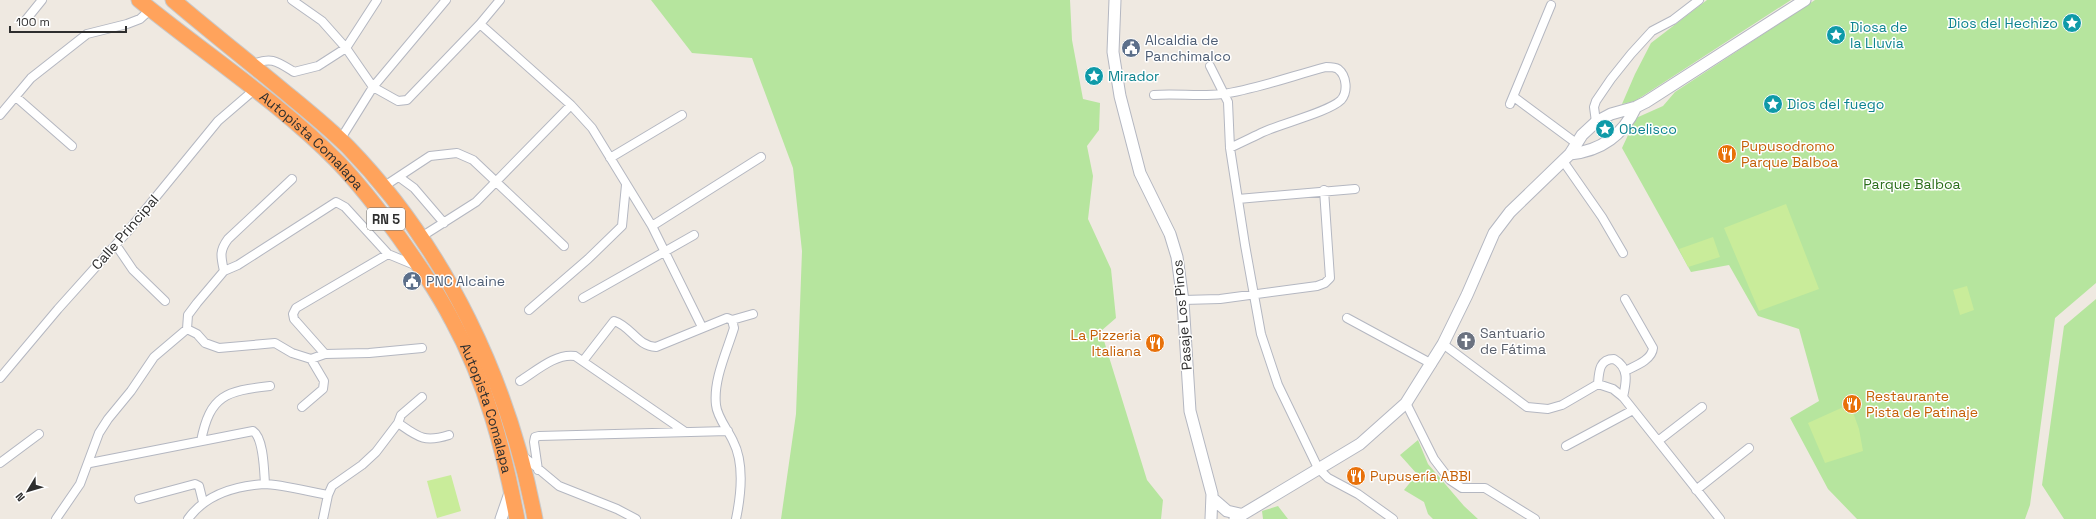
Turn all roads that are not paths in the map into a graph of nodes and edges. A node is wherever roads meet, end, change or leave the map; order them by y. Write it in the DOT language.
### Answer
graph roads {
  1 [pos="42,0"];
  2 [pos="173,0"];
  3 [pos="292,0"];
  4 [pos="377,0"];
  5 [pos="446,0"];
  6 [pos="500,0"];
  7 [pos="1115,0"];
  8 [pos="1699,0"];
  9 [pos="1805,0"];
  10 [pos="145,5"];
  11 [pos="1551,5"];
  12 [pos="25,21"];
  13 [pos="480,24"];
  14 [pos="346,48"];
  15 [pos="251,65"];
  16 [pos="1210,66"];
  17 [pos="373,87"];
  18 [pos="254,90"];
  19 [pos="1223,94"];
  20 [pos="1154,95"];
  21 [pos="16,97"];
  22 [pos="571,105"];
  23 [pos="1636,107"];
  24 [pos="0,114"];
  25 [pos="682,115"];
  26 [pos="1596,122"];
  27 [pos="340,140"];
  28 [pos="1576,143"];
  29 [pos="72,146"];
  30 [pos="1230,148"];
  31 [pos="761,157"];
  32 [pos="1566,157"];
  33 [pos="610,158"];
  34 [pos="398,177"];
  35 [pos="292,179"];
  36 [pos="496,181"];
  37 [pos="626,185"];
  38 [pos="383,187"];
  39 [pos="1355,189"];
  40 [pos="1324,190"];
  41 [pos="1238,199"];
  42 [pos="444,222"];
  43 [pos="652,226"];
  44 [pos="694,235"];
  45 [pos="421,237"];
  46 [pos="116,245"];
  47 [pos="564,246"];
  48 [pos="666,251"];
  49 [pos="1623,253"];
  50 [pos="388,254"];
  51 [pos="421,268"];
  52 [pos="224,271"];
  53 [pos="1254,294"];
  54 [pos="583,298"];
  55 [pos="1625,298"];
  56 [pos="1183,300"];
  57 [pos="165,301"];
  58 [pos="528,310"];
  59 [pos="753,314"];
  60 [pos="1347,318"];
  61 [pos="732,320"];
  62 [pos="702,326"];
  63 [pos="187,329"];
  64 [pos="1443,344"];
  65 [pos="422,348"];
  66 [pos="325,354"];
  67 [pos="311,360"];
  68 [pos="583,361"];
  69 [pos="1432,364"];
  70 [pos="1625,371"];
  71 [pos="0,378"];
  72 [pos="520,380"];
  73 [pos="1598,384"];
  74 [pos="270,386"];
  75 [pos="422,397"];
  76 [pos="1623,397"];
  77 [pos="1406,403"];
  78 [pos="302,407"];
  79 [pos="1702,407"];
  80 [pos="1633,410"];
  81 [pos="398,423"];
  82 [pos="684,431"];
  83 [pos="728,431"];
  84 [pos="40,434"];
  85 [pos="449,435"];
  86 [pos="201,441"];
  87 [pos="1658,441"];
  88 [pos="1566,446"];
  89 [pos="1749,448"];
  90 [pos="521,455"];
  91 [pos="0,462"];
  92 [pos="90,463"];
  93 [pos="1318,468"];
  94 [pos="538,470"];
  95 [pos="265,484"];
  96 [pos="511,490"];
  97 [pos="1696,490"];
  98 [pos="328,495"];
  99 [pos="1212,498"];
  100 [pos="139,499"];
  101 [pos="203,502"];
  102 [pos="1237,517"];
  103 [pos="56,519"];
  104 [pos="188,519"];
  105 [pos="323,519"];
  106 [pos="501,519"];
  107 [pos="517,519"];
  108 [pos="535,519"];
  109 [pos="636,519"];
  110 [pos="736,519"];
  111 [pos="1211,519"];
  112 [pos="1393,519"];
  113 [pos="1535,519"];
  114 [pos="1720,519"];
  1 -- 12 [label="street"];
  2 -- 15 [label="highway, Autopista Comalapa / RN 5"];
  3 -- 14 [label="street"];
  4 -- 14 [label="street"];
  5 -- 17 [label="street"];
  6 -- 13 [label="street"];
  7 -- 56 [label="main road, Pasaje Los Pinos"];
  8 -- 26 [label="street"];
  9 -- 23 [label="main road"];
  10 -- 18 [label="highway, Autopista Comalapa / RN 5"];
  10 -- 21 [label="street"];
  11 -- 28 [label="street"];
  13 -- 17 [label="street"];
  13 -- 22 [label="street"];
  14 -- 15 [label="street"];
  14 -- 17 [label="street"];
  15 -- 27 [label="highway, Autopista Comalapa / RN 5"];
  16 -- 19 [label="street"];
  17 -- 27 [label="street"];
  18 -- 46 [label="street, Calle Principal"];
  18 -- 51 [label="highway, Autopista Comalapa / RN 5"];
  19 -- 20 [label="street"];
  19 -- 30 [label="street"];
  19 -- 30 [label="street"];
  21 -- 24 [label="street"];
  21 -- 29 [label="street"];
  22 -- 33 [label="street"];
  22 -- 36 [label="street"];
  23 -- 26 [label="main road"];
  23 -- 32 [label="main road"];
  25 -- 33 [label="street"];
  26 -- 28 [label="main road"];
  27 -- 38 [label="highway, Autopista Comalapa / RN 5"];
  28 -- 32 [label="main road"];
  30 -- 41 [label="street"];
  31 -- 43 [label="street"];
  32 -- 49 [label="street"];
  32 -- 64 [label="main road"];
  33 -- 37 [label="street"];
  34 -- 36 [label="street"];
  34 -- 38 [label="street"];
  34 -- 42 [label="street"];
  35 -- 52 [label="street"];
  36 -- 42 [label="street"];
  36 -- 47 [label="street"];
  37 -- 43 [label="street"];
  37 -- 58 [label="street"];
  38 -- 45 [label="highway, Autopista Comalapa / RN 5"];
  39 -- 40 [label="street"];
  40 -- 41 [label="street"];
  40 -- 53 [label="street"];
  41 -- 53 [label="street"];
  42 -- 45 [label="street"];
  43 -- 48 [label="street"];
  44 -- 48 [label="street"];
  45 -- 90 [label="highway, Autopista Comalapa / RN 5"];
  46 -- 57 [label="street"];
  46 -- 71 [label="street, Calle Principal"];
  48 -- 54 [label="street"];
  48 -- 62 [label="street"];
  50 -- 51 [label="street"];
  50 -- 52 [label="street"];
  50 -- 66 [label="street"];
  51 -- 96 [label="highway, Autopista Comalapa / RN 5"];
  52 -- 63 [label="street"];
  53 -- 56 [label="street"];
  53 -- 93 [label="street"];
  55 -- 70 [label="street"];
  56 -- 99 [label="main road, Pasaje Los Pinos"];
  59 -- 61 [label="street"];
  60 -- 69 [label="street"];
  61 -- 62 [label="street"];
  61 -- 83 [label="street"];
  62 -- 68 [label="street"];
  63 -- 67 [label="street"];
  63 -- 92 [label="street"];
  64 -- 69 [label="main road"];
  64 -- 73 [label="street"];
  65 -- 66 [label="street"];
  66 -- 67 [label="street"];
  67 -- 78 [label="street"];
  68 -- 72 [label="street"];
  68 -- 82 [label="street"];
  69 -- 77 [label="main road"];
  70 -- 73 [label="street"];
  70 -- 76 [label="street"];
  73 -- 76 [label="street"];
  74 -- 86 [label="street"];
  75 -- 81 [label="street"];
  76 -- 80 [label="street"];
  77 -- 93 [label="main road"];
  77 -- 113 [label="street"];
  79 -- 87 [label="street"];
  80 -- 87 [label="street"];
  80 -- 88 [label="street"];
  81 -- 85 [label="street"];
  81 -- 98 [label="street"];
  82 -- 83 [label="street"];
  82 -- 94 [label="street"];
  83 -- 110 [label="street"];
  84 -- 91 [label="street"];
  86 -- 92 [label="street"];
  86 -- 95 [label="street"];
  87 -- 97 [label="street"];
  89 -- 97 [label="street"];
  90 -- 94 [label="street"];
  90 -- 108 [label="highway, Autopista Comalapa / RN 5"];
  92 -- 103 [label="street"];
  93 -- 102 [label="main road"];
  93 -- 112 [label="street"];
  94 -- 109 [label="street"];
  95 -- 98 [label="street"];
  95 -- 101 [label="street"];
  96 -- 106 [label="main road"];
  96 -- 107 [label="highway, Autopista Comalapa / RN 5"];
  97 -- 114 [label="street"];
  98 -- 105 [label="street"];
  99 -- 102 [label="main road"];
  99 -- 111 [label="main road, Pasaje Los Pinos"];
  100 -- 101 [label="street"];
  101 -- 104 [label="street"];
}
